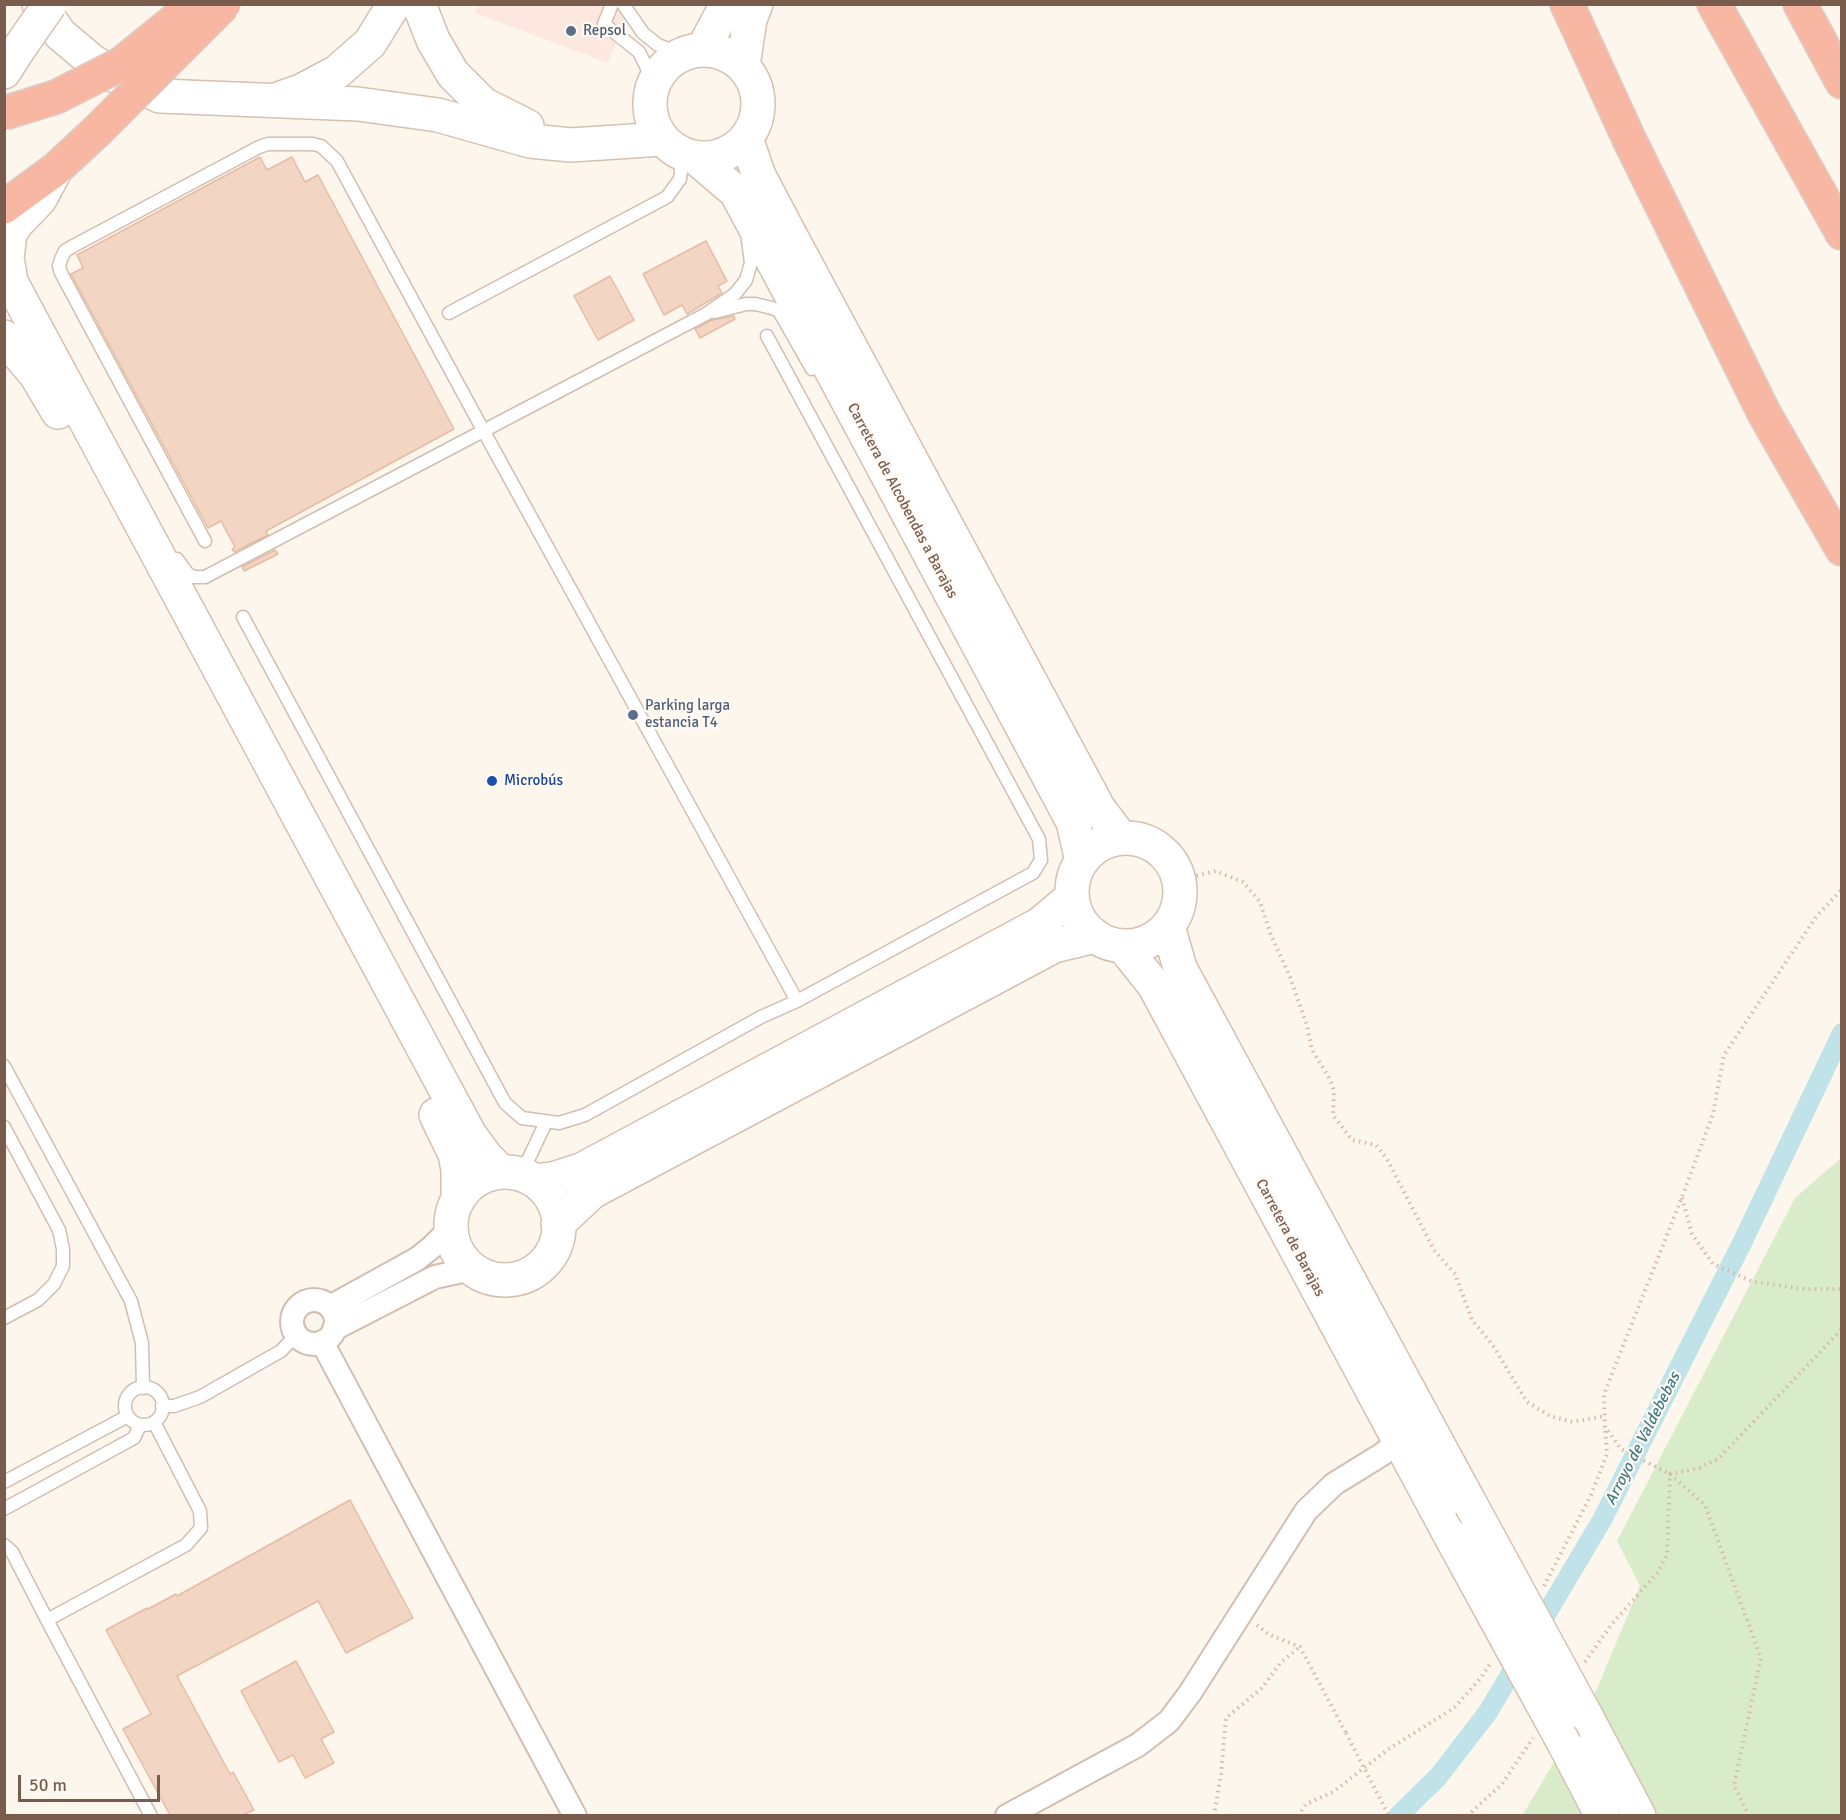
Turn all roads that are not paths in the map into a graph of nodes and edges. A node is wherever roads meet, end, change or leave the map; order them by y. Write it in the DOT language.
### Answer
graph roads {
  1 [pos="39,4"];
  2 [pos="50,4"];
  3 [pos="195,4"];
  4 [pos="224,4"];
  5 [pos="394,4"];
  6 [pos="419,4"];
  7 [pos="612,4"];
  8 [pos="623,4"];
  9 [pos="727,4"];
  10 [pos="756,4"];
  11 [pos="1567,4"];
  12 [pos="1714,4"];
  13 [pos="1800,4"];
  14 [pos="692,52"];
  15 [pos="11,61"];
  16 [pos="743,66"];
  17 [pos="1842,82"];
  18 [pos="653,87"];
  19 [pos="271,102"];
  20 [pos="4,113"];
  21 [pos="746,138"];
  22 [pos="680,150"];
  23 [pos="56,169"];
  24 [pos="736,192"];
  25 [pos="4,207"];
  26 [pos="1842,233"];
  27 [pos="449,313"];
  28 [pos="705,314"];
  29 [pos="767,336"];
  30 [pos="4,337"];
  31 [pos="819,380"];
  32 [pos="842,418"];
  33 [pos="483,430"];
  34 [pos="887,474"];
  35 [pos="205,541"];
  36 [pos="1842,549"];
  37 [pos="173,551"];
  38 [pos="243,617"];
  39 [pos="1121,838"];
  40 [pos="1082,861"];
  41 [pos="1072,897"];
  42 [pos="1168,926"];
  43 [pos="1109,941"];
  44 [pos="797,1001"];
  45 [pos="4,1066"];
  46 [pos="546,1122"];
  47 [pos="4,1127"];
  48 [pos="519,1176"];
  49 [pos="455,1213"];
  50 [pos="558,1224"];
  51 [pos="471,1269"];
  52 [pos="330,1307"];
  53 [pos="4,1318"];
  54 [pos="296,1335"];
  55 [pos="328,1336"];
  56 [pos="144,1388"];
  57 [pos="1416,1405"];
  58 [pos="162,1406"];
  59 [pos="128,1416"];
  60 [pos="154,1422"];
  61 [pos="140,1425"];
  62 [pos="1400,1441"];
  63 [pos="4,1482"];
  64 [pos="4,1509"];
  65 [pos="4,1545"];
  66 [pos="47,1620"];
  67 [pos="151,1815"];
  68 [pos="575,1815"];
  69 [pos="1007,1815"];
  70 [pos="1602,1815"];
  71 [pos="1639,1815"];
  1 -- 19 [label="street"];
  2 -- 15 [label="street, bridge"];
  3 -- 20 [label="highway, bridge"];
  4 -- 23 [label="highway, bridge"];
  5 -- 19 [label="street"];
  6 -- 18 [label="street"];
  7 -- 18 [label="lane"];
  8 -- 14 [label="lane"];
  9 -- 14 [label="street"];
  10 -- 16 [label="street"];
  11 -- 36 [label="highway"];
  12 -- 26 [label="highway"];
  13 -- 17 [label="highway"];
  14 -- 16 [label="street"];
  14 -- 18 [label="street"];
  16 -- 21 [label="street"];
  18 -- 22 [label="street"];
  19 -- 22 [label="street"];
  21 -- 22 [label="street"];
  21 -- 39 [label="street, Carretera de Alcobendas a Barajas"];
  22 -- 24 [label="street, Carretera de Alcobendas a Barajas"];
  22 -- 27 [label="lane"];
  23 -- 25 [label="highway"];
  23 -- 48 [label="street"];
  24 -- 28 [label="lane"];
  24 -- 34 [label="street, Carretera de Alcobendas a Barajas"];
  28 -- 31 [label="lane"];
  28 -- 33 [label="lane"];
  29 -- 44 [label="lane"];
  30 -- 49 [label="street"];
  32 -- 34 [label="lane"];
  33 -- 35 [label="lane"];
  33 -- 37 [label="lane"];
  33 -- 44 [label="lane"];
  34 -- 40 [label="street, Carretera de Alcobendas a Barajas"];
  38 -- 46 [label="lane"];
  39 -- 40 [label="street"];
  39 -- 42 [label="street"];
  40 -- 41 [label="street"];
  41 -- 43 [label="street"];
  41 -- 48 [label="street"];
  42 -- 43 [label="street"];
  42 -- 57 [label="street, Carretera de Barajas"];
  43 -- 50 [label="street"];
  43 -- 62 [label="street, Carretera de Barajas"];
  44 -- 46 [label="lane"];
  45 -- 56 [label="lane"];
  46 -- 48 [label="lane"];
  47 -- 53 [label="lane"];
  48 -- 49 [label="street"];
  48 -- 50 [label="street"];
  49 -- 51 [label="street"];
  49 -- 52 [label="street"];
  50 -- 51 [label="street"];
  51 -- 55 [label="street"];
  52 -- 54 [label="street"];
  52 -- 55 [label="street"];
  54 -- 55 [label="street"];
  54 -- 58 [label="lane"];
  55 -- 68 [label="street"];
  56 -- 58 [label="lane"];
  56 -- 59 [label="lane"];
  57 -- 62 [label="street"];
  57 -- 71 [label="street, Carretera de Barajas, bridge"];
  58 -- 60 [label="lane"];
  59 -- 61 [label="lane"];
  59 -- 63 [label="lane"];
  60 -- 61 [label="lane"];
  60 -- 66 [label="lane"];
  61 -- 64 [label="lane"];
  62 -- 69 [label="street"];
  62 -- 70 [label="street, Carretera de Barajas, bridge"];
  65 -- 66 [label="lane"];
  66 -- 67 [label="lane"];
}
